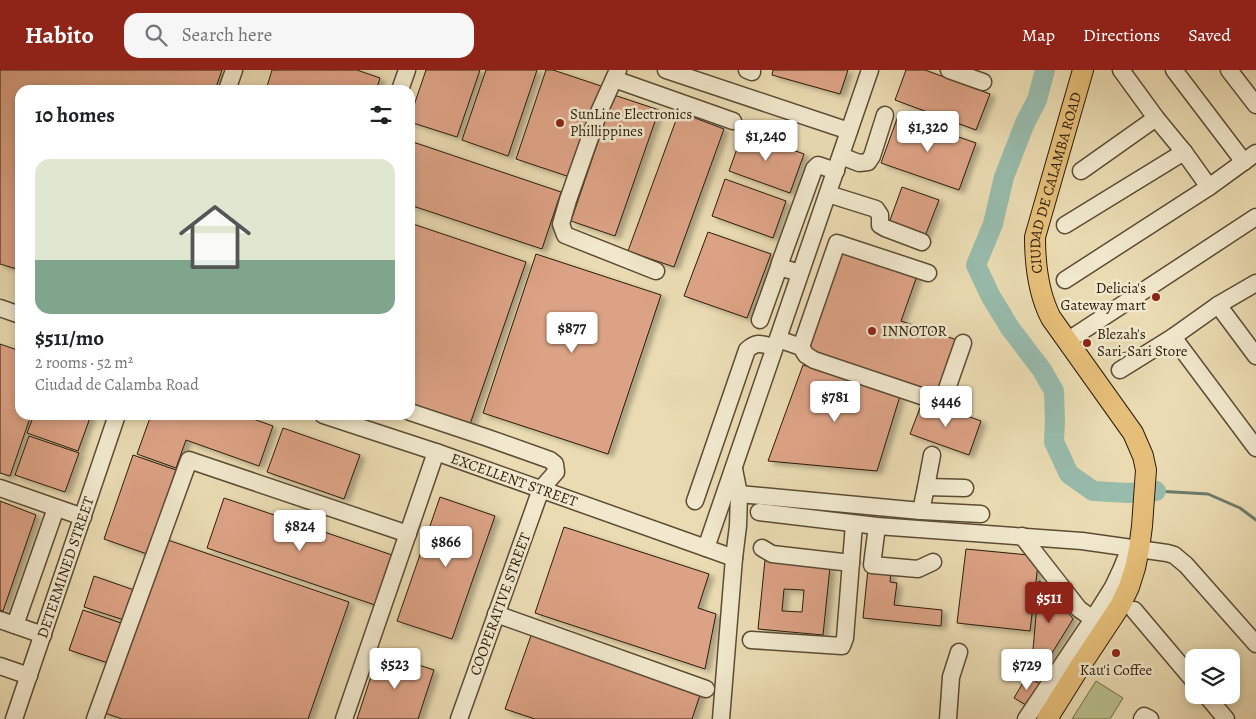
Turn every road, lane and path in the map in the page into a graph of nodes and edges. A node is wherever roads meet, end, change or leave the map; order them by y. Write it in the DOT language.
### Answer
graph roads {
  1 [pos="234,70"];
  2 [pos="406,70"];
  3 [pos="666,70"];
  4 [pos="870,70"];
  5 [pos="949,70"];
  6 [pos="1083,70"];
  7 [pos="1122,70"];
  8 [pos="1174,70"];
  9 [pos="1229,70"];
  10 [pos="616,75"];
  11 [pos="687,77"];
  12 [pos="983,82"];
  13 [pos="229,85"];
  14 [pos="402,85"];
  15 [pos="677,101"];
  16 [pos="1256,105"];
  17 [pos="885,115"];
  18 [pos="1156,118"];
  19 [pos="733,121"];
  20 [pos="849,132"];
  21 [pos="1184,152"];
  22 [pos="1250,158"];
  23 [pos="838,164"];
  24 [pos="1081,171"];
  25 [pos="1209,187"];
  26 [pos="828,194"];
  27 [pos="799,211"];
  28 [pos="1256,217"];
  29 [pos="818,224"];
  30 [pos="1065,225"];
  31 [pos="922,242"];
  32 [pos="807,253"];
  33 [pos="831,261"];
  34 [pos="779,267"];
  35 [pos="656,271"];
  36 [pos="800,273"];
  37 [pos="1065,280"];
  38 [pos="1256,283"];
  39 [pos="1218,306"];
  40 [pos="0,308"];
  41 [pos="15,313"];
  42 [pos="760,320"];
  43 [pos="1173,337"];
  44 [pos="1067,341"];
  45 [pos="776,343"];
  46 [pos="963,344"];
  47 [pos="801,347"];
  48 [pos="1256,356"];
  49 [pos="1120,370"];
  50 [pos="415,414"];
  51 [pos="115,420"];
  52 [pos="338,420"];
  53 [pos="1256,448"];
  54 [pos="436,452"];
  55 [pos="932,455"];
  56 [pos="734,466"];
  57 [pos="926,487"];
  58 [pos="0,488"];
  59 [pos="965,488"];
  60 [pos="540,489"];
  61 [pos="739,494"];
  62 [pos="695,501"];
  63 [pos="56,508"];
  64 [pos="921,511"];
  65 [pos="759,512"];
  66 [pos="981,514"];
  67 [pos="83,517"];
  68 [pos="854,524"];
  69 [pos="876,526"];
  70 [pos="408,534"];
  71 [pos="1022,536"];
  72 [pos="706,548"];
  73 [pos="762,548"];
  74 [pos="1135,548"];
  75 [pos="734,558"];
  76 [pos="933,562"];
  77 [pos="851,564"];
  78 [pos="1134,610"];
  79 [pos="496,614"];
  80 [pos="1093,619"];
  81 [pos="8,623"];
  82 [pos="43,635"];
  83 [pos="751,640"];
  84 [pos="1256,644"];
  85 [pos="959,652"];
  86 [pos="0,666"];
  87 [pos="1185,670"];
  88 [pos="29,676"];
  89 [pos="706,689"];
  90 [pos="1214,704"];
  91 [pos="14,719"];
  92 [pos="95,719"];
  93 [pos="344,719"];
  94 [pos="459,719"];
  95 [pos="721,719"];
  96 [pos="948,719"];
  97 [pos="1026,719"];
  98 [pos="1046,719"];
  99 [pos="1142,719"];
  100 [pos="1150,719"];
  101 [pos="1226,719"];
  1 -- 13 [label="street"];
  2 -- 14 [label="street"];
  3 -- 11 [label="street"];
  4 -- 20 [label="street"];
  5 -- 12 [label="street"];
  6 -- 44 [label="main road, CIUDAD DE CALAMBA ROAD"];
  7 -- 18 [label="street"];
  8 -- 22 [label="street"];
  9 -- 16 [label="street"];
  10 -- 15 [label="street"];
  10 -- 35 [label="street"];
  11 -- 15 [label="street"];
  11 -- 20 [label="street"];
  15 -- 19 [label="street"];
  17 -- 23 [label="street"];
  18 -- 21 [label="street"];
  18 -- 24 [label="street"];
  20 -- 23 [label="street"];
  21 -- 25 [label="street"];
  21 -- 30 [label="street"];
  22 -- 25 [label="street"];
  23 -- 26 [label="street"];
  23 -- 27 [label="street"];
  25 -- 37 [label="street"];
  26 -- 29 [label="street"];
  26 -- 31 [label="street"];
  27 -- 29 [label="street"];
  27 -- 34 [label="street"];
  28 -- 44 [label="street"];
  29 -- 32 [label="street"];
  29 -- 33 [label="street"];
  32 -- 33 [label="street"];
  32 -- 36 [label="street"];
  33 -- 47 [label="street"];
  34 -- 36 [label="street"];
  34 -- 42 [label="street"];
  36 -- 45 [label="street"];
  38 -- 39 [label="street"];
  39 -- 43 [label="street"];
  39 -- 48 [label="street"];
  40 -- 41 [label="street"];
  43 -- 49 [label="street"];
  43 -- 53 [label="street"];
  44 -- 74 [label="main road, CIUDAD DE CALAMBA ROAD"];
  45 -- 47 [label="street"];
  45 -- 56 [label="street"];
  45 -- 62 [label="street"];
  46 -- 47 [label="street"];
  50 -- 60 [label="street"];
  51 -- 67 [label="street, DETERMINED STREET"];
  52 -- 54 [label="street, EXCELLENT STREET"];
  54 -- 60 [label="street, EXCELLENT STREET"];
  54 -- 70 [label="street"];
  55 -- 57 [label="street"];
  56 -- 61 [label="street"];
  56 -- 72 [label="street"];
  57 -- 59 [label="street"];
  57 -- 64 [label="street"];
  58 -- 63 [label="street"];
  60 -- 72 [label="street, EXCELLENT STREET"];
  60 -- 79 [label="street, COOPERATIVE STREET"];
  61 -- 64 [label="street"];
  61 -- 75 [label="street"];
  63 -- 67 [label="street"];
  63 -- 81 [label="street"];
  64 -- 66 [label="street"];
  65 -- 68 [label="street"];
  67 -- 82 [label="street, DETERMINED STREET"];
  68 -- 69 [label="street"];
  68 -- 77 [label="street"];
  69 -- 71 [label="street"];
  69 -- 76 [label="street"];
  70 -- 92 [label="street"];
  70 -- 93 [label="street"];
  71 -- 74 [label="street"];
  71 -- 80 [label="street"];
  72 -- 75 [label="street, EXCELLENT STREET"];
  73 -- 77 [label="street"];
  74 -- 80 [label="street"];
  74 -- 84 [label="street"];
  74 -- 98 [label="main road, CIUDAD DE CALAMBA ROAD"];
  75 -- 95 [label="street"];
  77 -- 83 [label="street"];
  78 -- 87 [label="street"];
  79 -- 89 [label="street"];
  79 -- 94 [label="street, COOPERATIVE STREET"];
  80 -- 97 [label="street"];
  81 -- 82 [label="street"];
  82 -- 88 [label="street, DETERMINED STREET"];
  85 -- 96 [label="street"];
  86 -- 88 [label="street"];
  88 -- 91 [label="street, DETERMINED STREET"];
  90 -- 101 [label="street"];
  99 -- 100 [label="street"];
}
